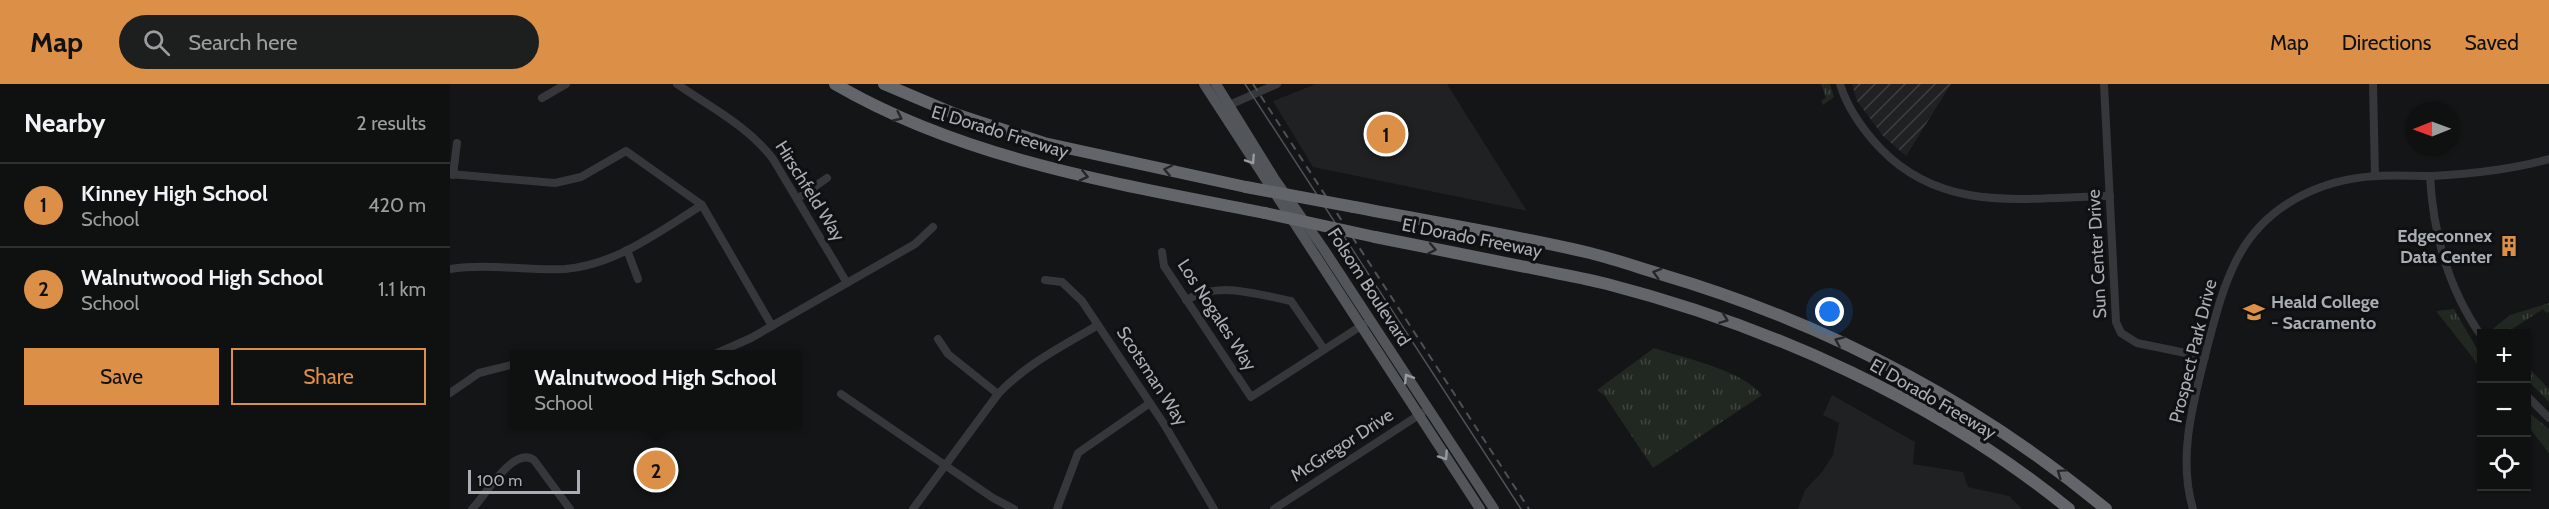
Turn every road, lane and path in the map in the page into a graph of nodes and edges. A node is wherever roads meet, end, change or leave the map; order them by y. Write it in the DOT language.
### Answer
graph roads {
  1 [pos="566,84"];
  2 [pos="677,84"];
  3 [pos="824,84"];
  4 [pos="884,84"];
  5 [pos="903,84"];
  6 [pos="1204,84"];
  7 [pos="1216,84"];
  8 [pos="1277,84"];
  9 [pos="1840,84"];
  10 [pos="2104,84"];
  11 [pos="2373,84"];
  12 [pos="840,87"];
  13 [pos="542,98"];
  14 [pos="926,103"];
  15 [pos="1224,107"];
  16 [pos="457,143"];
  17 [pos="2549,159"];
  18 [pos="452,174"];
  19 [pos="2375,176"];
  20 [pos="2430,176"];
  21 [pos="827,178"];
  22 [pos="2110,196"];
  23 [pos="797,199"];
  24 [pos="702,205"];
  25 [pos="933,227"];
  26 [pos="627,250"];
  27 [pos="1161,252"];
  28 [pos="450,269"];
  29 [pos="639,279"];
  30 [pos="1045,280"];
  31 [pos="847,284"];
  32 [pos="1186,300"];
  33 [pos="1365,323"];
  34 [pos="1098,325"];
  35 [pos="772,326"];
  36 [pos="2477,331"];
  37 [pos="938,339"];
  38 [pos="1324,349"];
  39 [pos="723,350"];
  40 [pos="2205,357"];
  41 [pos="510,365"];
  42 [pos="450,393"];
  43 [pos="841,394"];
  44 [pos="998,394"];
  45 [pos="2531,400"];
  46 [pos="1150,403"];
  47 [pos="1427,409"];
  48 [pos="1417,416"];
  49 [pos="2549,418"];
  50 [pos="945,466"];
  51 [pos="472,509"];
  52 [pos="570,509"];
  53 [pos="913,509"];
  54 [pos="1014,509"];
  55 [pos="1057,509"];
  56 [pos="1215,509"];
  57 [pos="1274,509"];
  58 [pos="1479,509"];
  59 [pos="1494,509"];
  60 [pos="2069,509"];
  61 [pos="2106,509"];
  62 [pos="2193,509"];
  1 -- 13 [label="street"];
  2 -- 23 [label="street, Hirschfeld Way"];
  3 -- 12 [label="highway, El Dorado Freeway"];
  4 -- 14 [label="highway, El Dorado Freeway"];
  5 -- 14 [label="highway"];
  6 -- 15 [label="main road, Folsom Boulevard"];
  7 -- 15 [label="main road, Folsom Boulevard"];
  8 -- 15 [label="street"];
  9 -- 22 [label="street"];
  10 -- 22 [label="street, Sun Center Drive"];
  11 -- 19 [label="street"];
  12 -- 60 [label="highway, El Dorado Freeway, one-way, bridge"];
  61 -- 14 [label="highway, El Dorado Freeway, one-way, bridge"];
  15 -- 33 [label="main road, Folsom Boulevard"];
  16 -- 18 [label="street"];
  17 -- 20 [label="street, Prospect Park Drive"];
  18 -- 24 [label="street"];
  19 -- 20 [label="street, Prospect Park Drive"];
  19 -- 40 [label="street, Prospect Park Drive"];
  20 -- 36 [label="street"];
  21 -- 23 [label="street"];
  22 -- 40 [label="street, Sun Center Drive"];
  23 -- 31 [label="street, Hirschfeld Way"];
  24 -- 26 [label="street"];
  24 -- 35 [label="street"];
  25 -- 31 [label="street"];
  26 -- 28 [label="street"];
  26 -- 29 [label="street"];
  27 -- 32 [label="street, Los Nogales Way"];
  30 -- 34 [label="street, Scotsman Way"];
  31 -- 35 [label="street"];
  32 -- 38 [label="street"];
  32 -- 38 [label="street, Los Nogales Way"];
  33 -- 38 [label="street, Los Nogales Way"];
  47 -- 33 [label="main road, Folsom Boulevard, one-way"];
  33 -- 48 [label="main road, Folsom Boulevard"];
  34 -- 44 [label="street"];
  34 -- 46 [label="street, Scotsman Way"];
  35 -- 39 [label="street"];
  37 -- 44 [label="street"];
  40 -- 62 [label="street, Prospect Park Drive"];
  41 -- 42 [label="street"];
  43 -- 50 [label="street"];
  44 -- 50 [label="street"];
  45 -- 49 [label="street"];
  46 -- 55 [label="street"];
  46 -- 56 [label="street, Scotsman Way"];
  47 -- 48 [label="street, McGregor Drive"];
  47 -- 59 [label="main road, Folsom Boulevard"];
  48 -- 57 [label="street, McGregor Drive"];
  48 -- 58 [label="main road, Folsom Boulevard, one-way"];
  50 -- 53 [label="street"];
  50 -- 54 [label="street"];
  51 -- 52 [label="street"];
}
